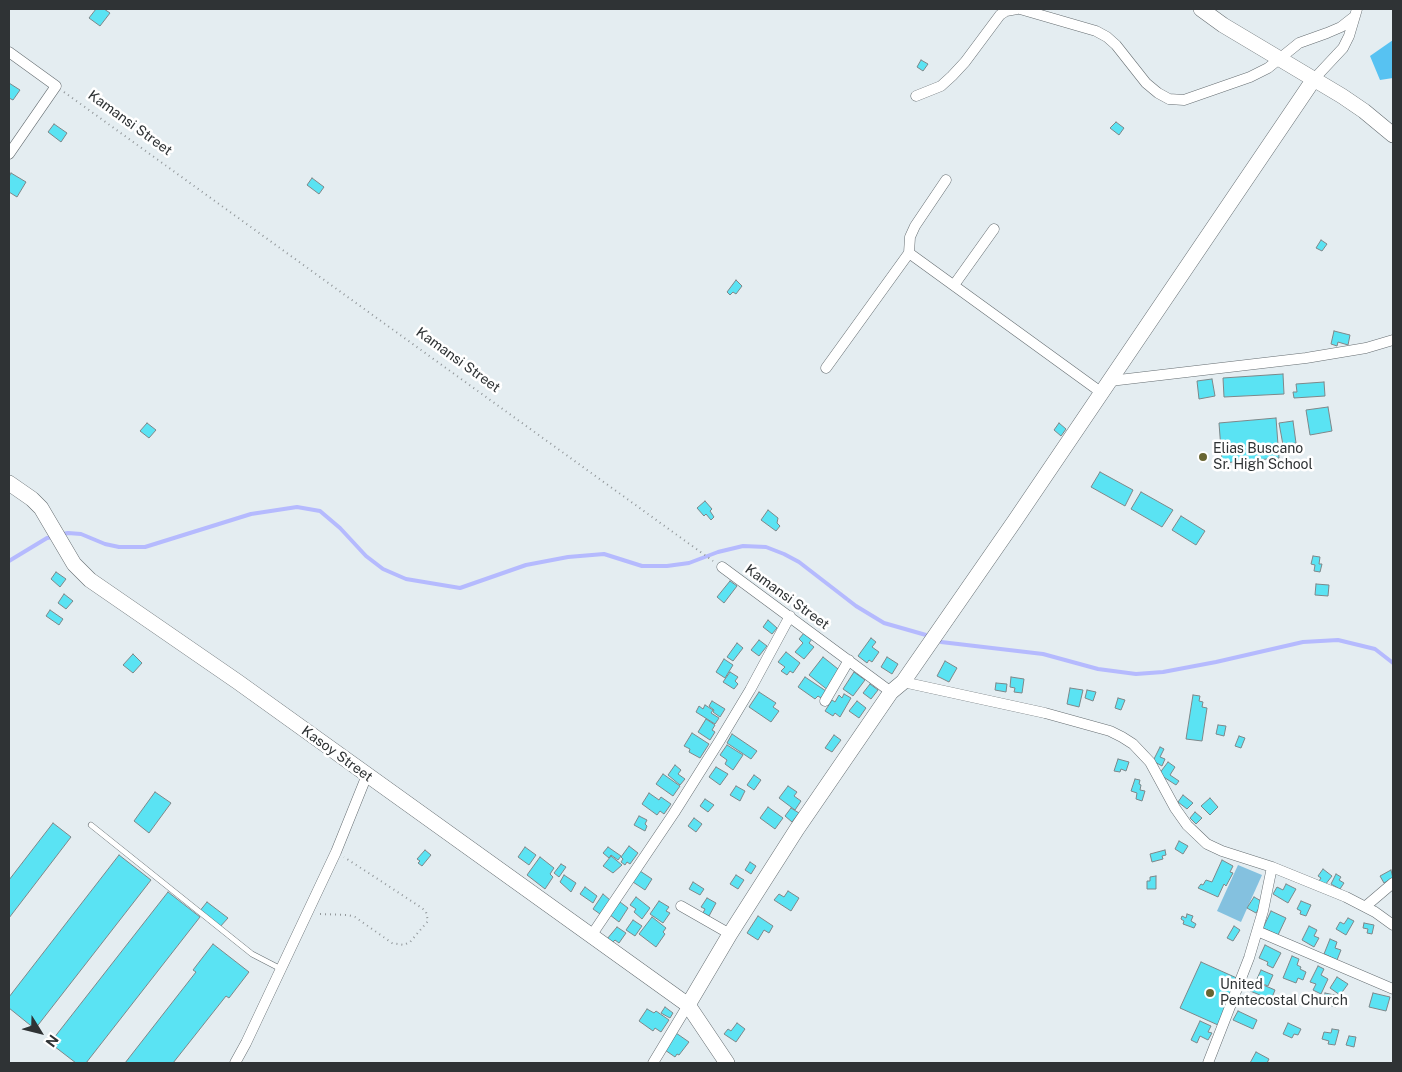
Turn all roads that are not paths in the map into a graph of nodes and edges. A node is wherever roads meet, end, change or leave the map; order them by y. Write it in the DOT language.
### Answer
graph roads {
  1 [pos="1018,9"];
  2 [pos="1200,9"];
  3 [pos="1356,12"];
  4 [pos="9,52"];
  5 [pos="1280,58"];
  6 [pos="1314,79"];
  7 [pos="916,96"];
  8 [pos="1393,135"];
  9 [pos="9,154"];
  10 [pos="946,180"];
  11 [pos="994,229"];
  12 [pos="908,253"];
  13 [pos="954,285"];
  14 [pos="1393,340"];
  15 [pos="826,368"];
  16 [pos="1106,387"];
  17 [pos="9,483"];
  18 [pos="722,567"];
  19 [pos="790,616"];
  20 [pos="849,660"];
  21 [pos="897,687"];
  22 [pos="824,701"];
  23 [pos="367,775"];
  24 [pos="91,825"];
  25 [pos="1272,867"];
  26 [pos="1393,883"];
  27 [pos="681,906"];
  28 [pos="1366,906"];
  29 [pos="1393,925"];
  30 [pos="1257,931"];
  31 [pos="730,934"];
  32 [pos="591,936"];
  33 [pos="281,969"];
  34 [pos="1393,989"];
  35 [pos="688,1004"];
  36 [pos="235,1063"];
  37 [pos="653,1063"];
  38 [pos="727,1063"];
  39 [pos="1208,1063"];
  1 -- 5 [label="street"];
  1 -- 7 [label="street"];
  2 -- 5 [label="street"];
  3 -- 5 [label="street"];
  3 -- 6 [label="street"];
  4 -- 9 [label="street"];
  5 -- 6 [label="street"];
  6 -- 8 [label="street"];
  6 -- 16 [label="street"];
  10 -- 12 [label="street"];
  11 -- 13 [label="street"];
  12 -- 13 [label="street"];
  12 -- 15 [label="street"];
  13 -- 16 [label="street"];
  14 -- 16 [label="street"];
  16 -- 21 [label="street"];
  17 -- 23 [label="street, Kasoy Street"];
  18 -- 19 [label="street, Kamansi Street"];
  19 -- 20 [label="street, Kamansi Street"];
  19 -- 32 [label="street"];
  20 -- 21 [label="street, Kamansi Street"];
  20 -- 22 [label="street"];
  21 -- 25 [label="street"];
  21 -- 31 [label="street"];
  23 -- 32 [label="street, Kasoy Street"];
  23 -- 33 [label="street"];
  24 -- 33 [label="lane"];
  25 -- 28 [label="street"];
  25 -- 30 [label="street"];
  26 -- 28 [label="street"];
  27 -- 31 [label="street"];
  28 -- 29 [label="street"];
  30 -- 34 [label="street"];
  30 -- 39 [label="street"];
  31 -- 35 [label="street"];
  32 -- 35 [label="street, Kasoy Street"];
  33 -- 36 [label="street"];
  35 -- 37 [label="street"];
  35 -- 38 [label="street"];
}
